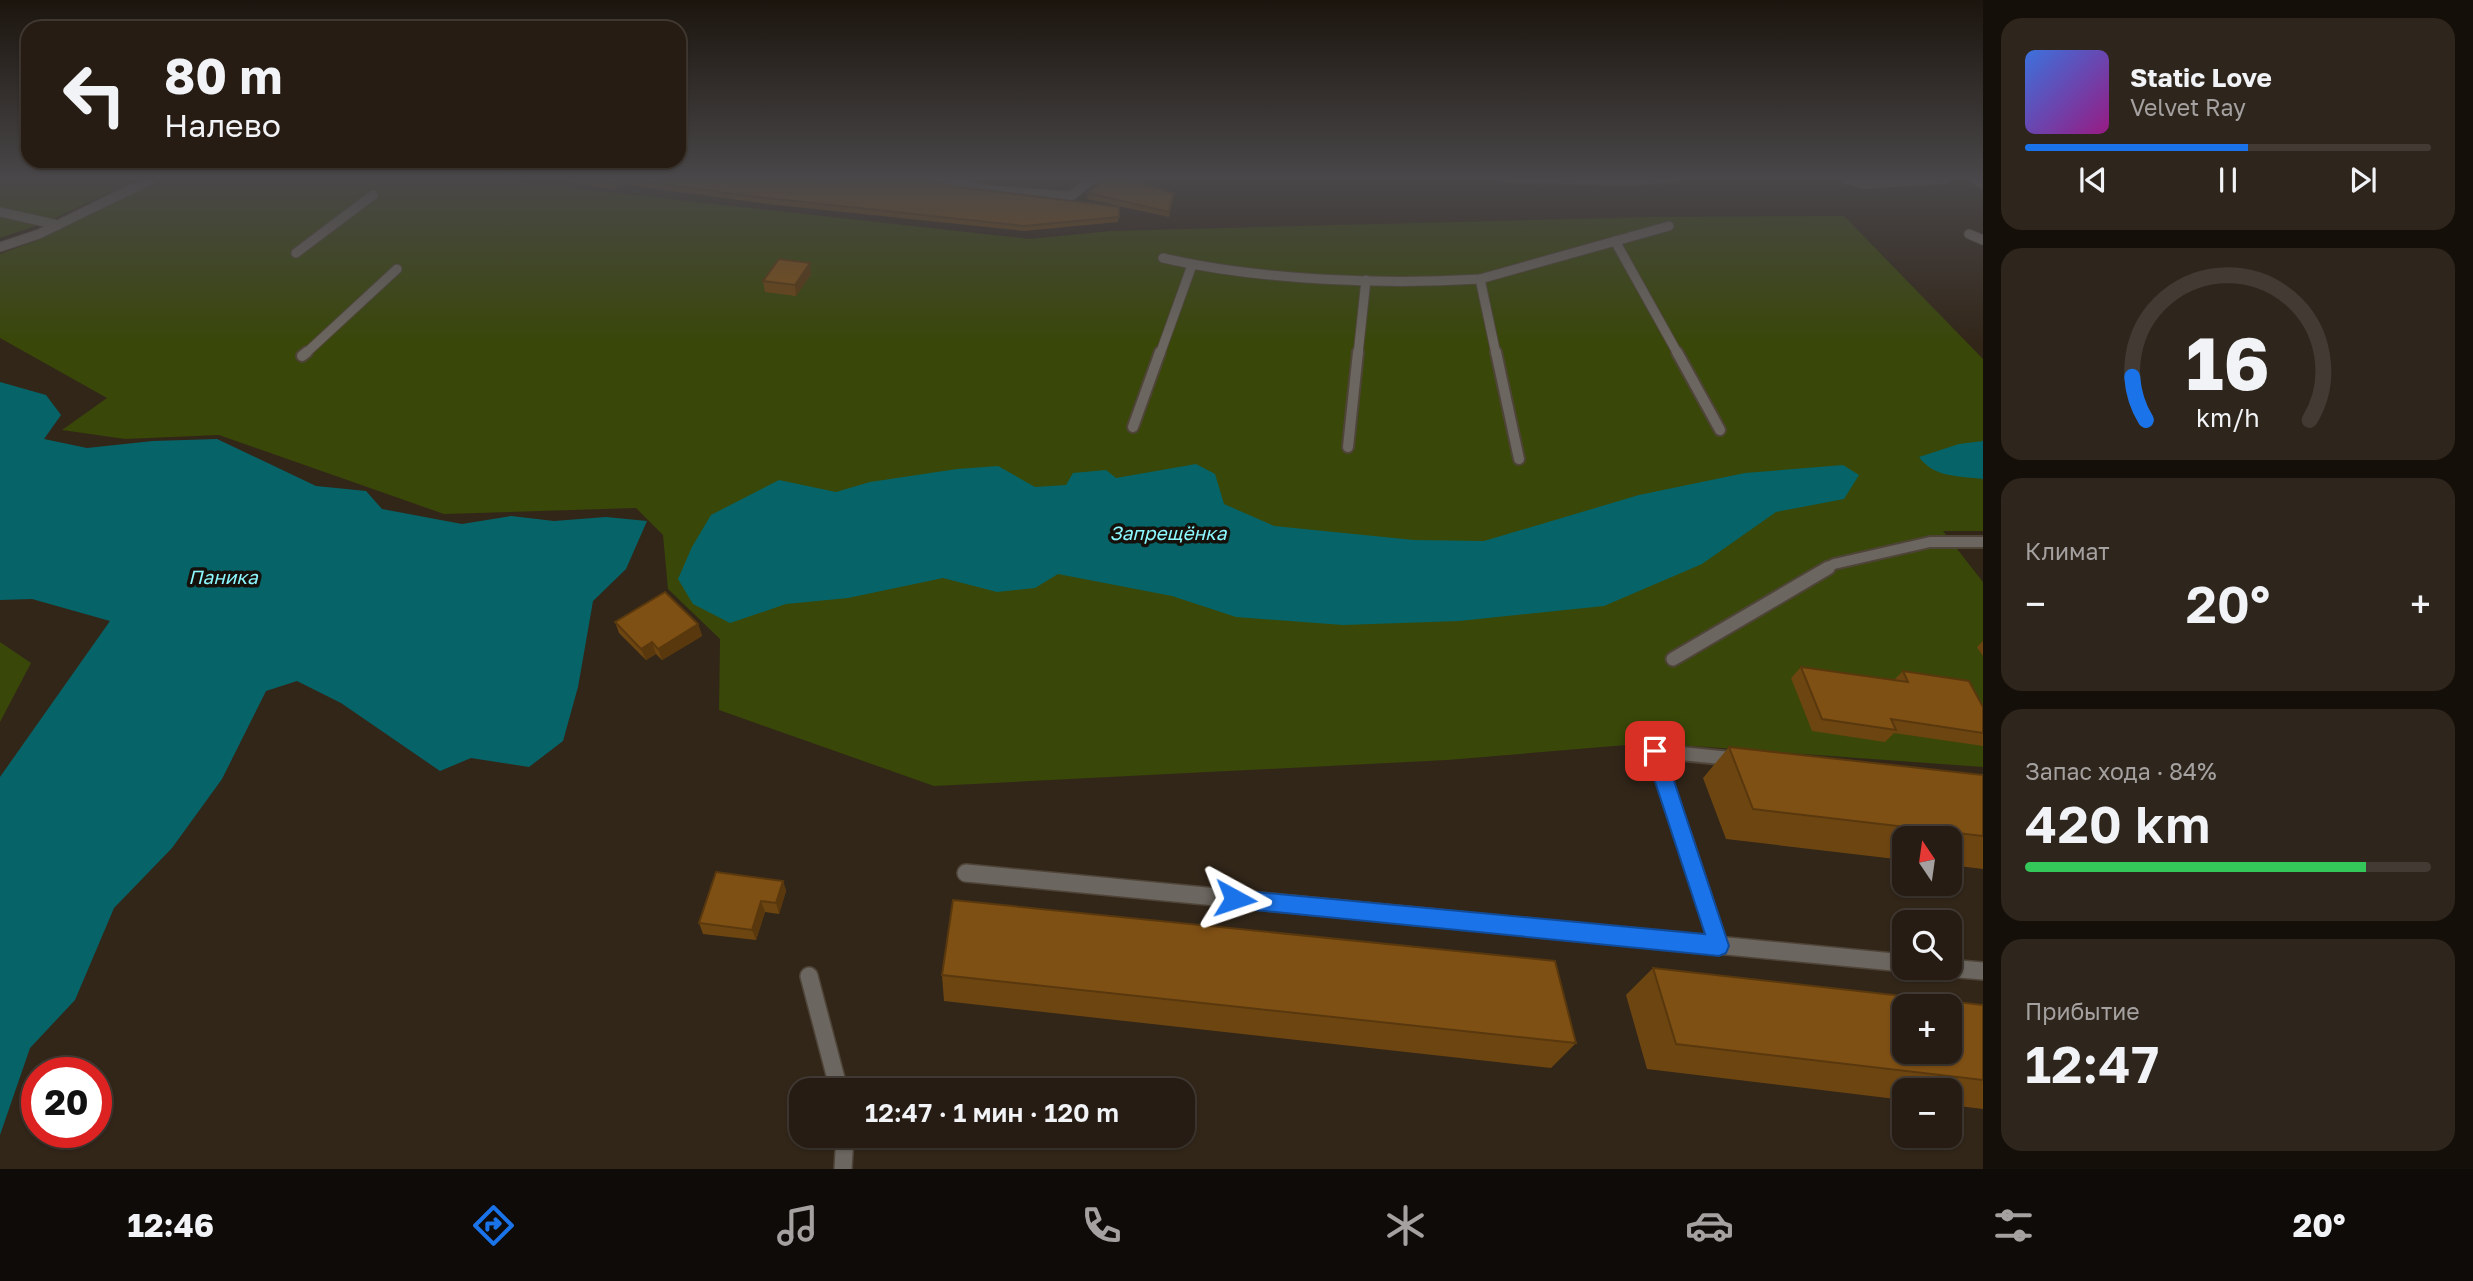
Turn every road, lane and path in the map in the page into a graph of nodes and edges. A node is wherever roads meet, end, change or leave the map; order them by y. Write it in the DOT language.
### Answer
graph roads {
  1 [pos="35,234"];
  2 [pos="322,234"];
  3 [pos="1642,234"];
  4 [pos="1969,234"];
  5 [pos="1983,240"];
  6 [pos="1615,241"];
  7 [pos="0,247"];
  8 [pos="296,253"];
  9 [pos="1163,258"];
  10 [pos="1192,265"];
  11 [pos="397,269"];
  12 [pos="1480,279"];
  13 [pos="1366,281"];
  14 [pos="302,356"];
  15 [pos="1133,427"];
  16 [pos="1720,430"];
  17 [pos="1348,447"];
  18 [pos="1520,458"];
  19 [pos="1983,542"];
  20 [pos="1673,659"];
  21 [pos="1750,760"];
  22 [pos="966,873"];
  23 [pos="1719,946"];
  24 [pos="1892,963"];
  25 [pos="1962,969"];
  26 [pos="1983,971"];
  27 [pos="809,976"];
  28 [pos="836,1078"];
  29 [pos="844,1148"];
  30 [pos="843,1169"];
  1 -- 7 [label="lane"];
  2 -- 8 [label="lane"];
  3 -- 6 [label="lane"];
  4 -- 5 [label="lane"];
  6 -- 12 [label="lane"];
  6 -- 16 [label="lane"];
  9 -- 10 [label="lane"];
  10 -- 13 [label="lane"];
  10 -- 15 [label="lane"];
  11 -- 14 [label="lane"];
  12 -- 13 [label="lane"];
  12 -- 18 [label="lane"];
  13 -- 17 [label="lane"];
  19 -- 20 [label="lane"];
  21 -- 23 [label="lane"];
  22 -- 23 [label="lane"];
  23 -- 24 [label="lane"];
  25 -- 26 [label="lane"];
  27 -- 28 [label="lane"];
  29 -- 30 [label="lane"];
}
